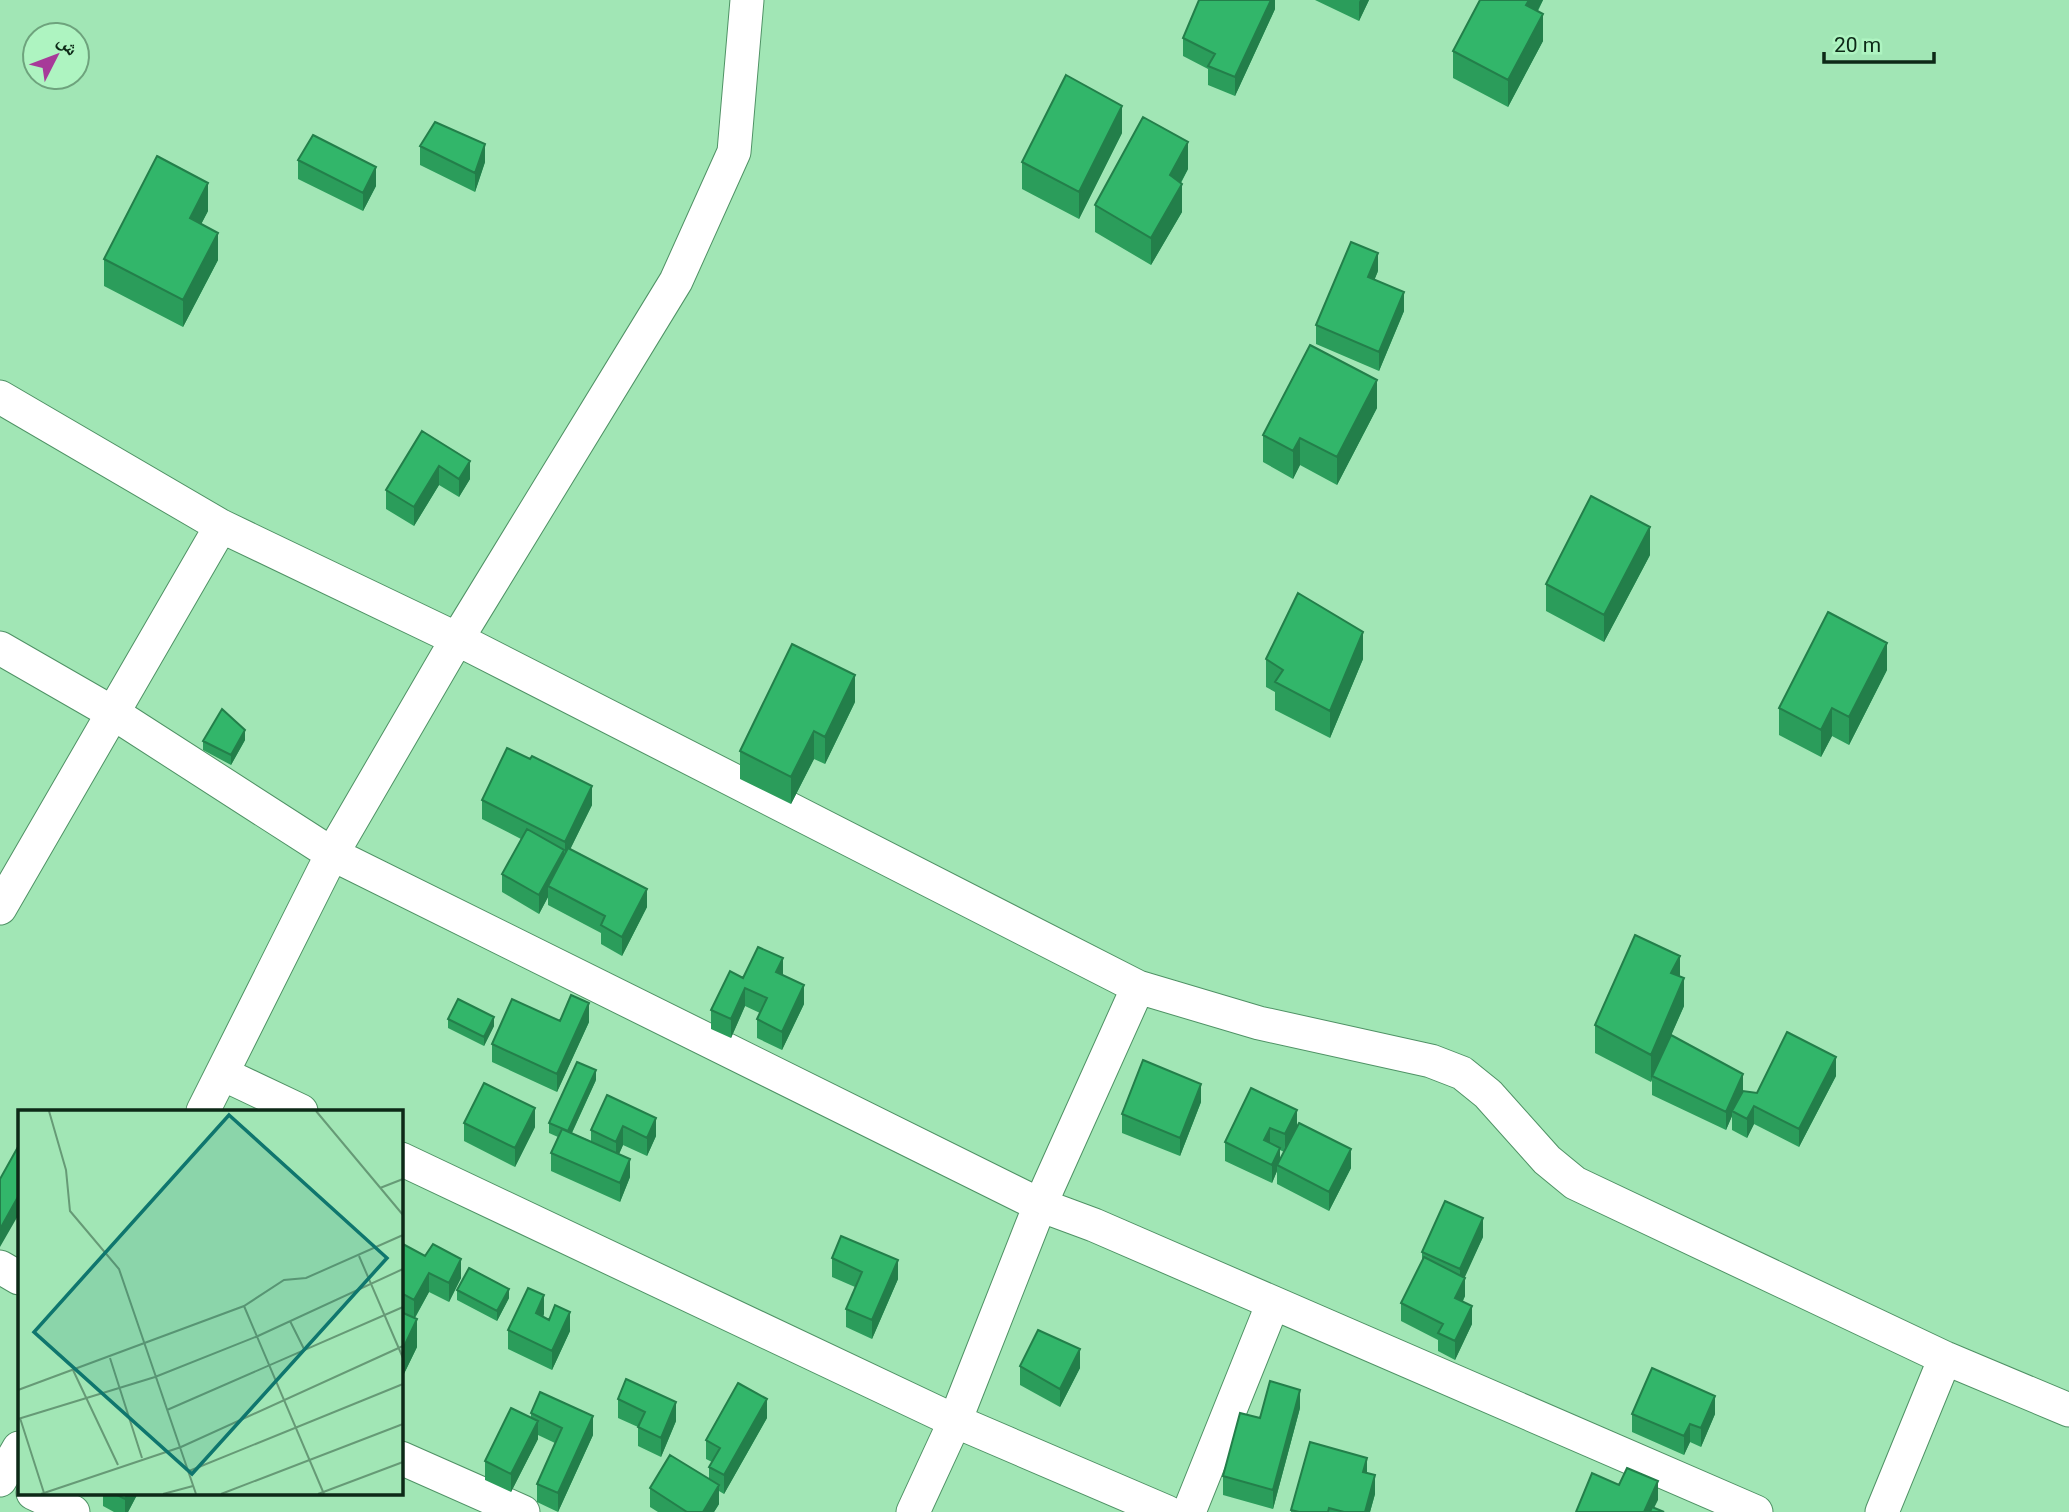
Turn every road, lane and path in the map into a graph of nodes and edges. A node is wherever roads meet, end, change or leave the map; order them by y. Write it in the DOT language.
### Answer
graph roads {
  1 [pos="747,0"];
  2 [pos="0,397"];
  3 [pos="221,526"];
  4 [pos="457,639"];
  5 [pos="0,648"];
  6 [pos="113,713"];
  7 [pos="332,855"];
  8 [pos="0,908"];
  9 [pos="1138,987"];
  10 [pos="223,1074"];
  11 [pos="205,1110"];
  12 [pos="299,1110"];
  13 [pos="402,1159"];
  14 [pos="1040,1205"];
  15 [pos="0,1267"];
  16 [pos="18,1278"];
  17 [pos="1273,1303"];
  18 [pos="1945,1358"];
  19 [pos="2069,1410"];
  20 [pos="955,1421"];
  21 [pos="18,1451"];
  22 [pos="402,1458"];
  23 [pos="7,1481"];
  24 [pos="35,1494"];
  25 [pos="73,1512"];
  26 [pos="523,1512"];
  27 [pos="913,1512"];
  28 [pos="1167,1512"];
  29 [pos="1189,1512"];
  30 [pos="1756,1512"];
  31 [pos="1882,1512"];
  1 -- 4 [label="street"];
  2 -- 3 [label="street"];
  3 -- 4 [label="street"];
  3 -- 6 [label="street"];
  4 -- 7 [label="street"];
  4 -- 9 [label="street"];
  5 -- 6 [label="street"];
  6 -- 7 [label="street"];
  6 -- 8 [label="street"];
  7 -- 10 [label="street"];
  7 -- 14 [label="street"];
  9 -- 14 [label="street"];
  9 -- 18 [label="street"];
  10 -- 11 [label="street"];
  10 -- 12 [label="street"];
  13 -- 20 [label="street"];
  14 -- 17 [label="street"];
  14 -- 20 [label="street"];
  15 -- 16 [label="street"];
  17 -- 29 [label="street"];
  17 -- 30 [label="street"];
  18 -- 19 [label="street"];
  18 -- 31 [label="street"];
  20 -- 27 [label="street"];
  20 -- 28 [label="street"];
  21 -- 23 [label="street"];
  22 -- 26 [label="street"];
  24 -- 25 [label="street"];
}
